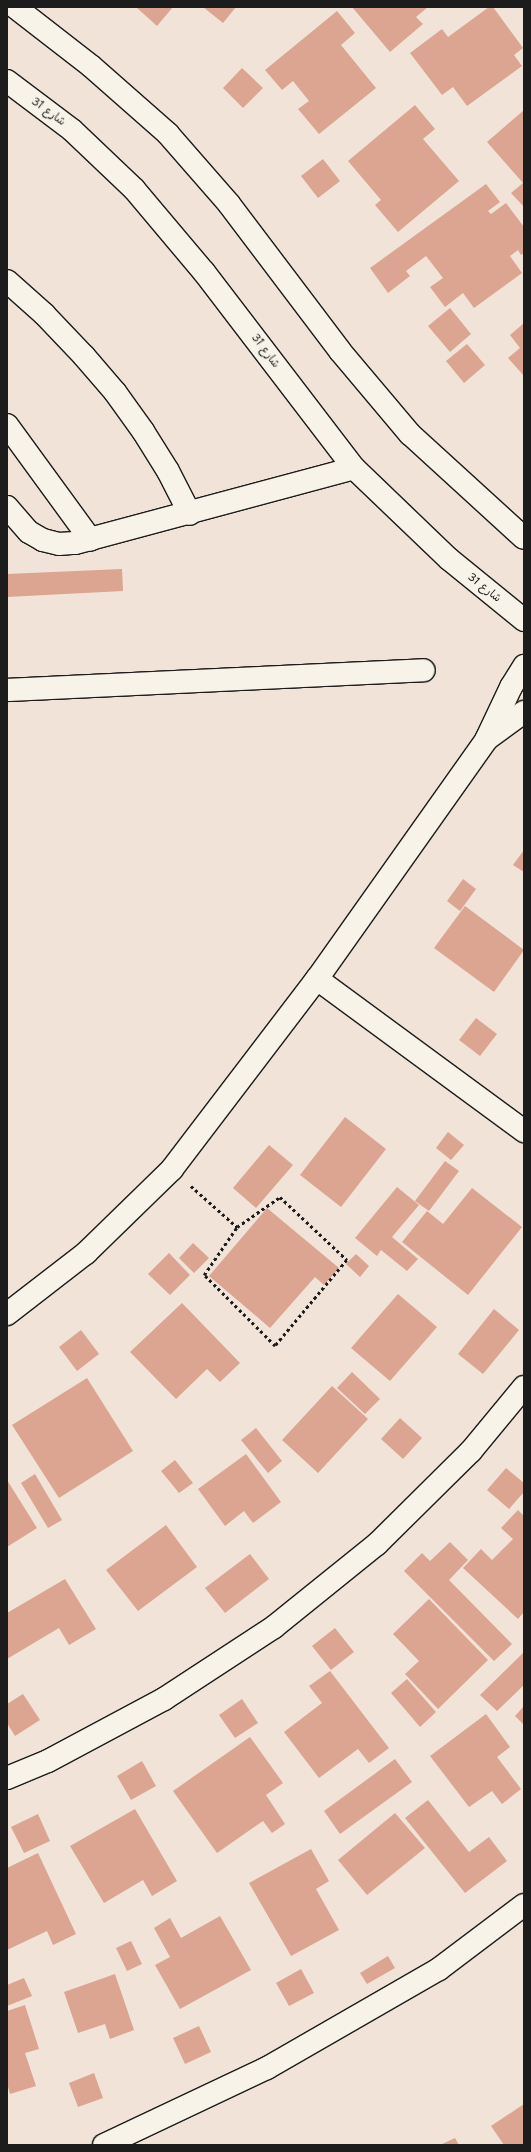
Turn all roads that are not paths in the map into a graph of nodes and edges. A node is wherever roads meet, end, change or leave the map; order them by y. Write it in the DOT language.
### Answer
graph roads {
  1 [pos="15,7"];
  2 [pos="7,81"];
  3 [pos="7,281"];
  4 [pos="7,425"];
  5 [pos="354,468"];
  6 [pos="7,507"];
  7 [pos="190,514"];
  8 [pos="522,531"];
  9 [pos="91,540"];
  10 [pos="524,620"];
  11 [pos="524,666"];
  12 [pos="424,670"];
  13 [pos="7,690"];
  14 [pos="524,712"];
  15 [pos="486,740"];
  16 [pos="317,979"];
  17 [pos="524,1132"];
  18 [pos="7,1314"];
  19 [pos="524,1387"];
  20 [pos="7,1778"];
  21 [pos="524,1905"];
  22 [pos="104,2145"];
  1 -- 8 [label="street"];
  2 -- 5 [label="street, شارع 31"];
  3 -- 7 [label="street"];
  4 -- 9 [label="street"];
  5 -- 7 [label="street"];
  5 -- 10 [label="street, شارع 31"];
  6 -- 9 [label="street"];
  7 -- 9 [label="street"];
  11 -- 15 [label="street"];
  12 -- 13 [label="street"];
  14 -- 15 [label="street"];
  15 -- 16 [label="street"];
  16 -- 17 [label="street"];
  16 -- 18 [label="street"];
  19 -- 20 [label="street"];
  21 -- 22 [label="street"];
}
